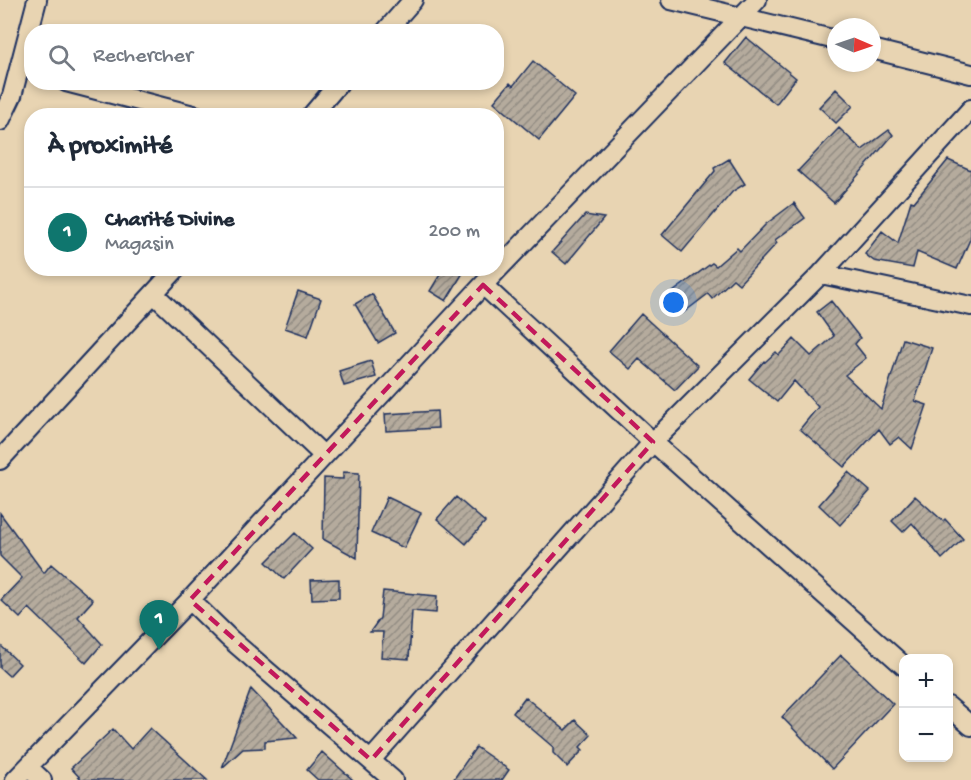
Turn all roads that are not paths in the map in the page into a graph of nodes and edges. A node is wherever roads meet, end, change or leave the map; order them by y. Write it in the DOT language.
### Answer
graph roads {
  1 [pos="37,0"];
  2 [pos="413,0"];
  3 [pos="671,0"];
  4 [pos="757,0"];
  5 [pos="743,17"];
  6 [pos="33,24"];
  7 [pos="392,24"];
  8 [pos="827,38"];
  9 [pos="881,51"];
  10 [pos="24,74"];
  11 [pos="971,74"];
  12 [pos="97,90"];
  13 [pos="333,90"];
  14 [pos="166,108"];
  15 [pos="318,108"];
  16 [pos="971,109"];
  17 [pos="0,122"];
  18 [pos="504,263"];
  19 [pos="821,274"];
  20 [pos="170,276"];
  21 [pos="492,276"];
  22 [pos="483,285"];
  23 [pos="154,294"];
  24 [pos="971,306"];
  25 [pos="653,442"];
  26 [pos="323,455"];
  27 [pos="0,460"];
  28 [pos="190,600"];
  29 [pos="899,662"];
  30 [pos="950,708"];
  31 [pos="971,726"];
  32 [pos="371,760"];
  33 [pos="22,773"];
  34 [pos="42,780"];
  35 [pos="393,780"];
  1 -- 6 [label="street"];
  2 -- 7 [label="street"];
  3 -- 5 [label="street"];
  4 -- 5 [label="street"];
  5 -- 8 [label="street"];
  5 -- 18 [label="street"];
  9 -- 11 [label="street"];
  10 -- 17 [label="street"];
  12 -- 14 [label="street"];
  13 -- 15 [label="street"];
  16 -- 19 [label="street"];
  19 -- 24 [label="street"];
  19 -- 25 [label="street"];
  20 -- 23 [label="street"];
  21 -- 22 [label="street"];
  22 -- 25 [label="street"];
  22 -- 26 [label="street"];
  23 -- 26 [label="street"];
  23 -- 27 [label="street"];
  25 -- 29 [label="street"];
  25 -- 32 [label="street"];
  26 -- 28 [label="street"];
  28 -- 32 [label="street"];
  28 -- 33 [label="street"];
  30 -- 31 [label="street"];
  32 -- 35 [label="street"];
  33 -- 34 [label="street"];
}
